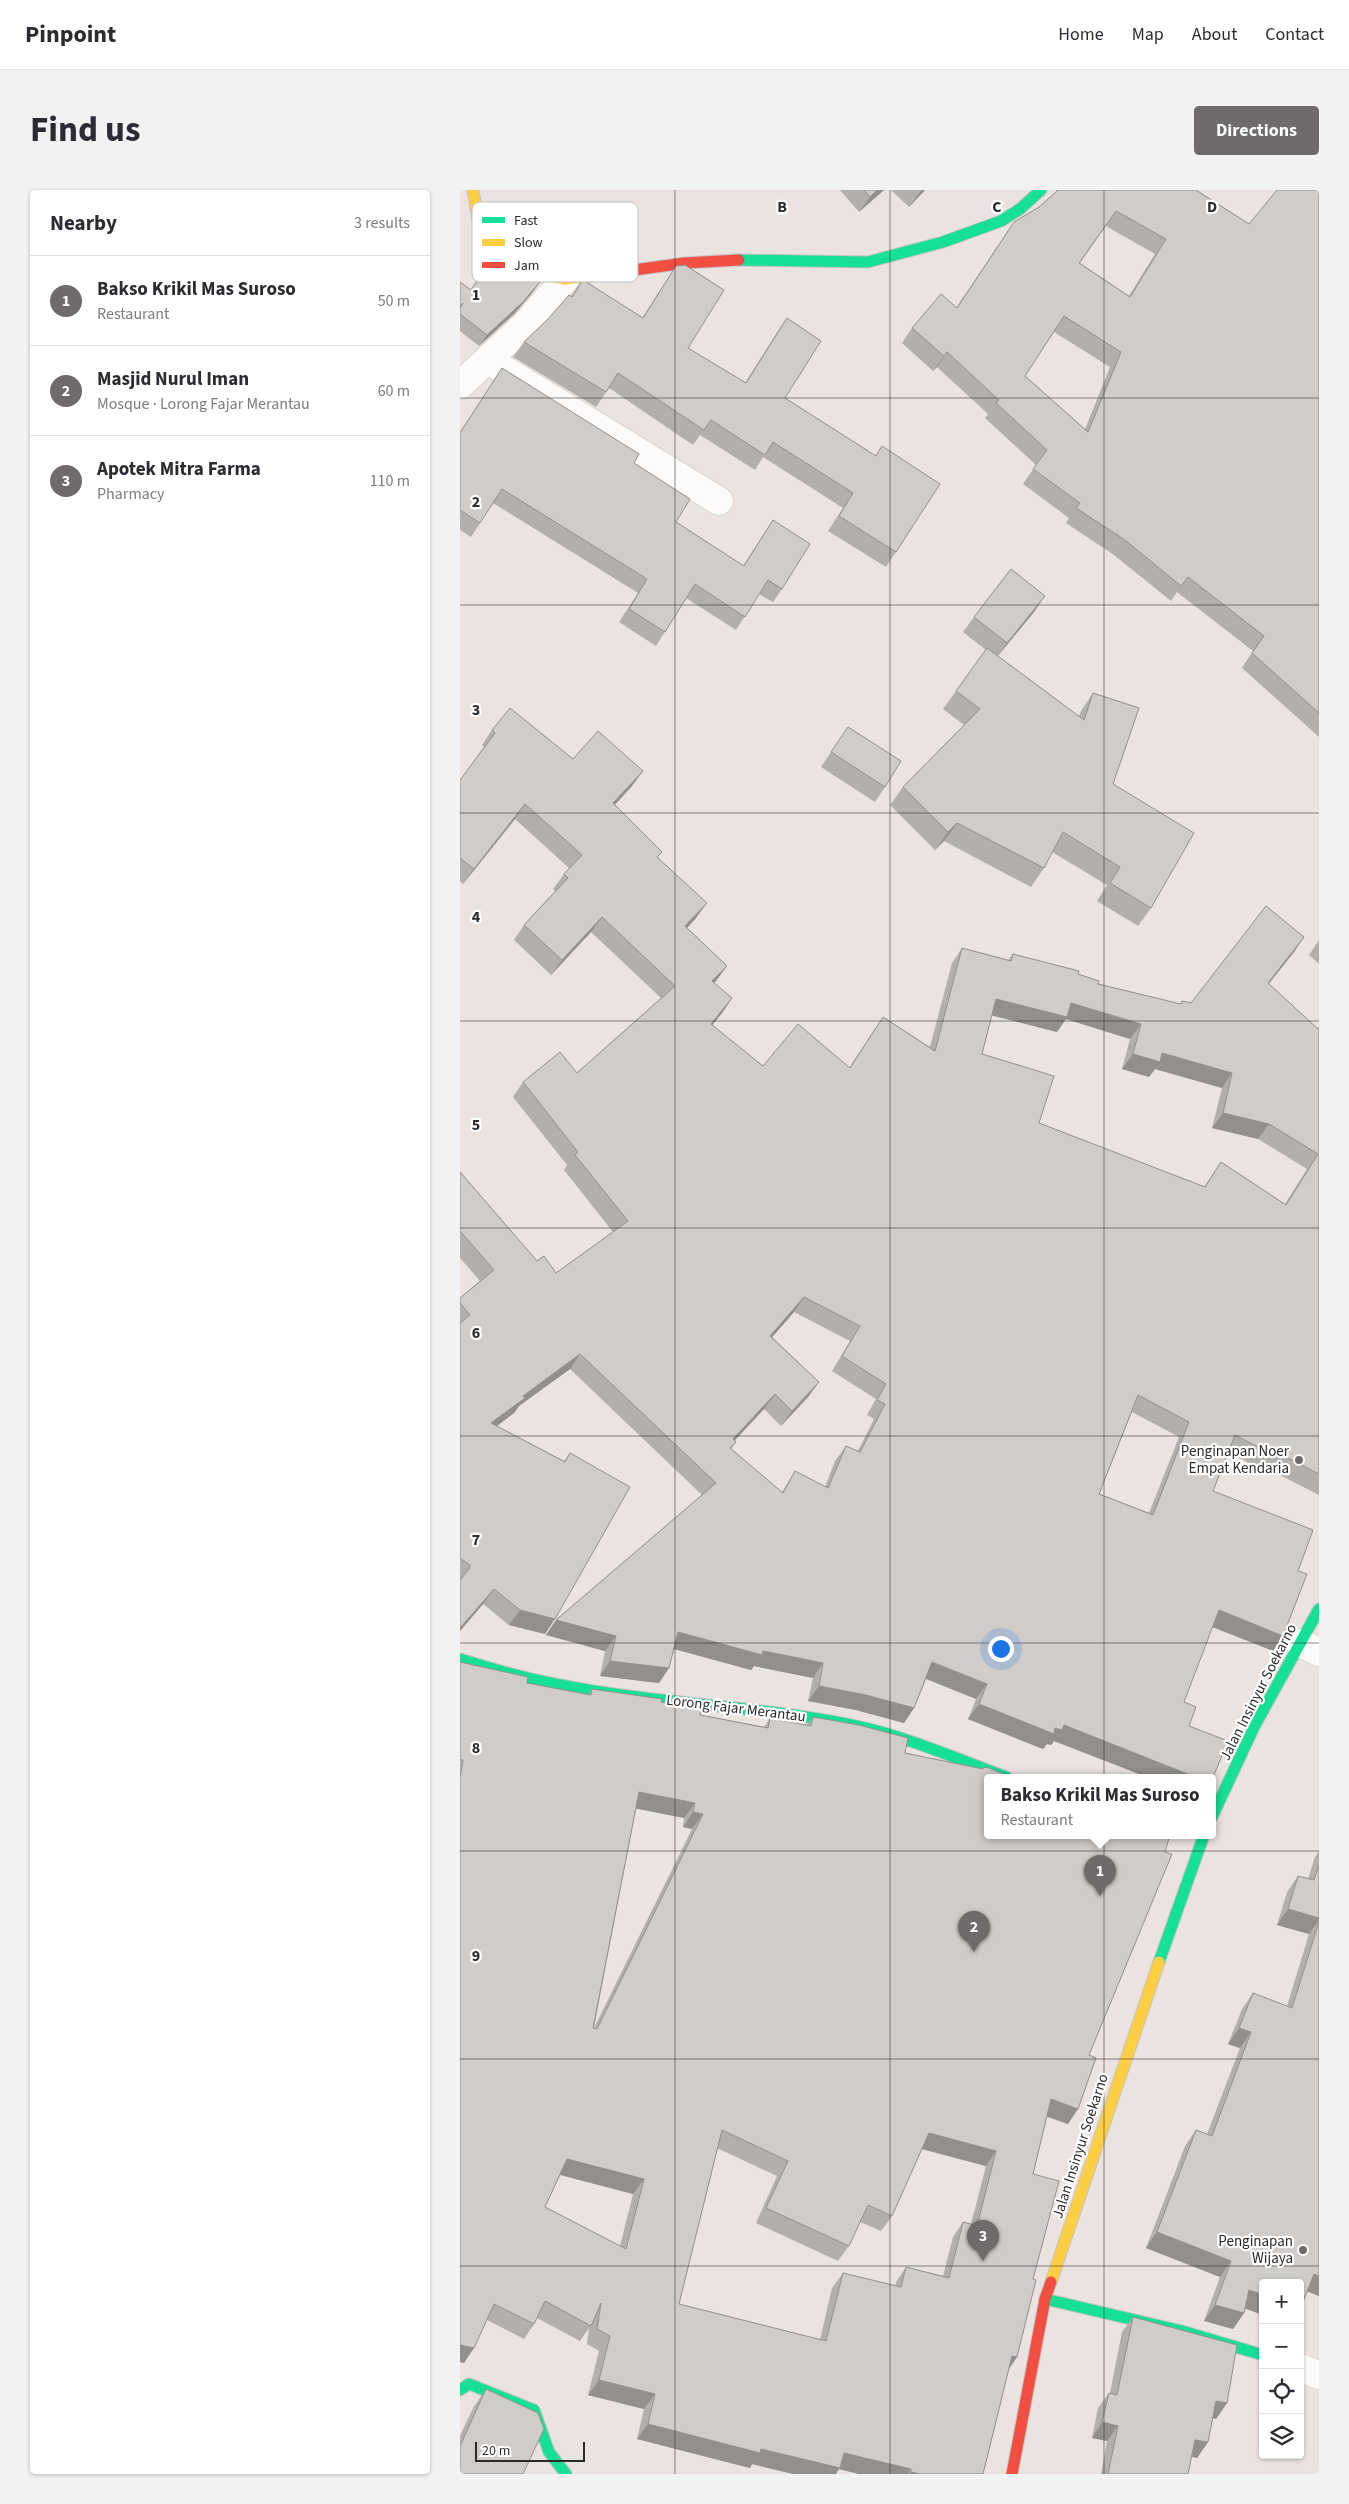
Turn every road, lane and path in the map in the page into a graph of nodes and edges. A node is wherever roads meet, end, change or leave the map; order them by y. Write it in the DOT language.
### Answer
graph roads {
  1 [pos="1041,190"];
  2 [pos="638,269"];
  3 [pos="562,282"];
  4 [pos="488,360"];
  5 [pos="460,385"];
  6 [pos="719,501"];
  7 [pos="1319,1609"];
  8 [pos="1309,1647"];
  9 [pos="460,1659"];
  10 [pos="998,1774"];
  11 [pos="1216,1802"];
  12 [pos="1199,1839"];
  13 [pos="1045,2299"];
  14 [pos="1259,2354"];
  15 [pos="1303,2369"];
  16 [pos="1319,2375"];
  17 [pos="460,2390"];
  18 [pos="566,2474"];
  19 [pos="1012,2474"];
  1 -- 2 [label="main road"];
  3 -- 4 [label="street"];
  4 -- 5 [label="street"];
  4 -- 6 [label="street"];
  7 -- 8 [label="main road, Jalan Insinyur Soekarno"];
  8 -- 11 [label="main road, Jalan Insinyur Soekarno"];
  9 -- 10 [label="main road, Lorong Fajar Merantau"];
  12 -- 13 [label="main road, Jalan Insinyur Soekarno"];
  13 -- 14 [label="main road"];
  13 -- 19 [label="main road, Jalan Insinyur Soekarno"];
  15 -- 16 [label="street"];
  17 -- 18 [label="main road"];
}
